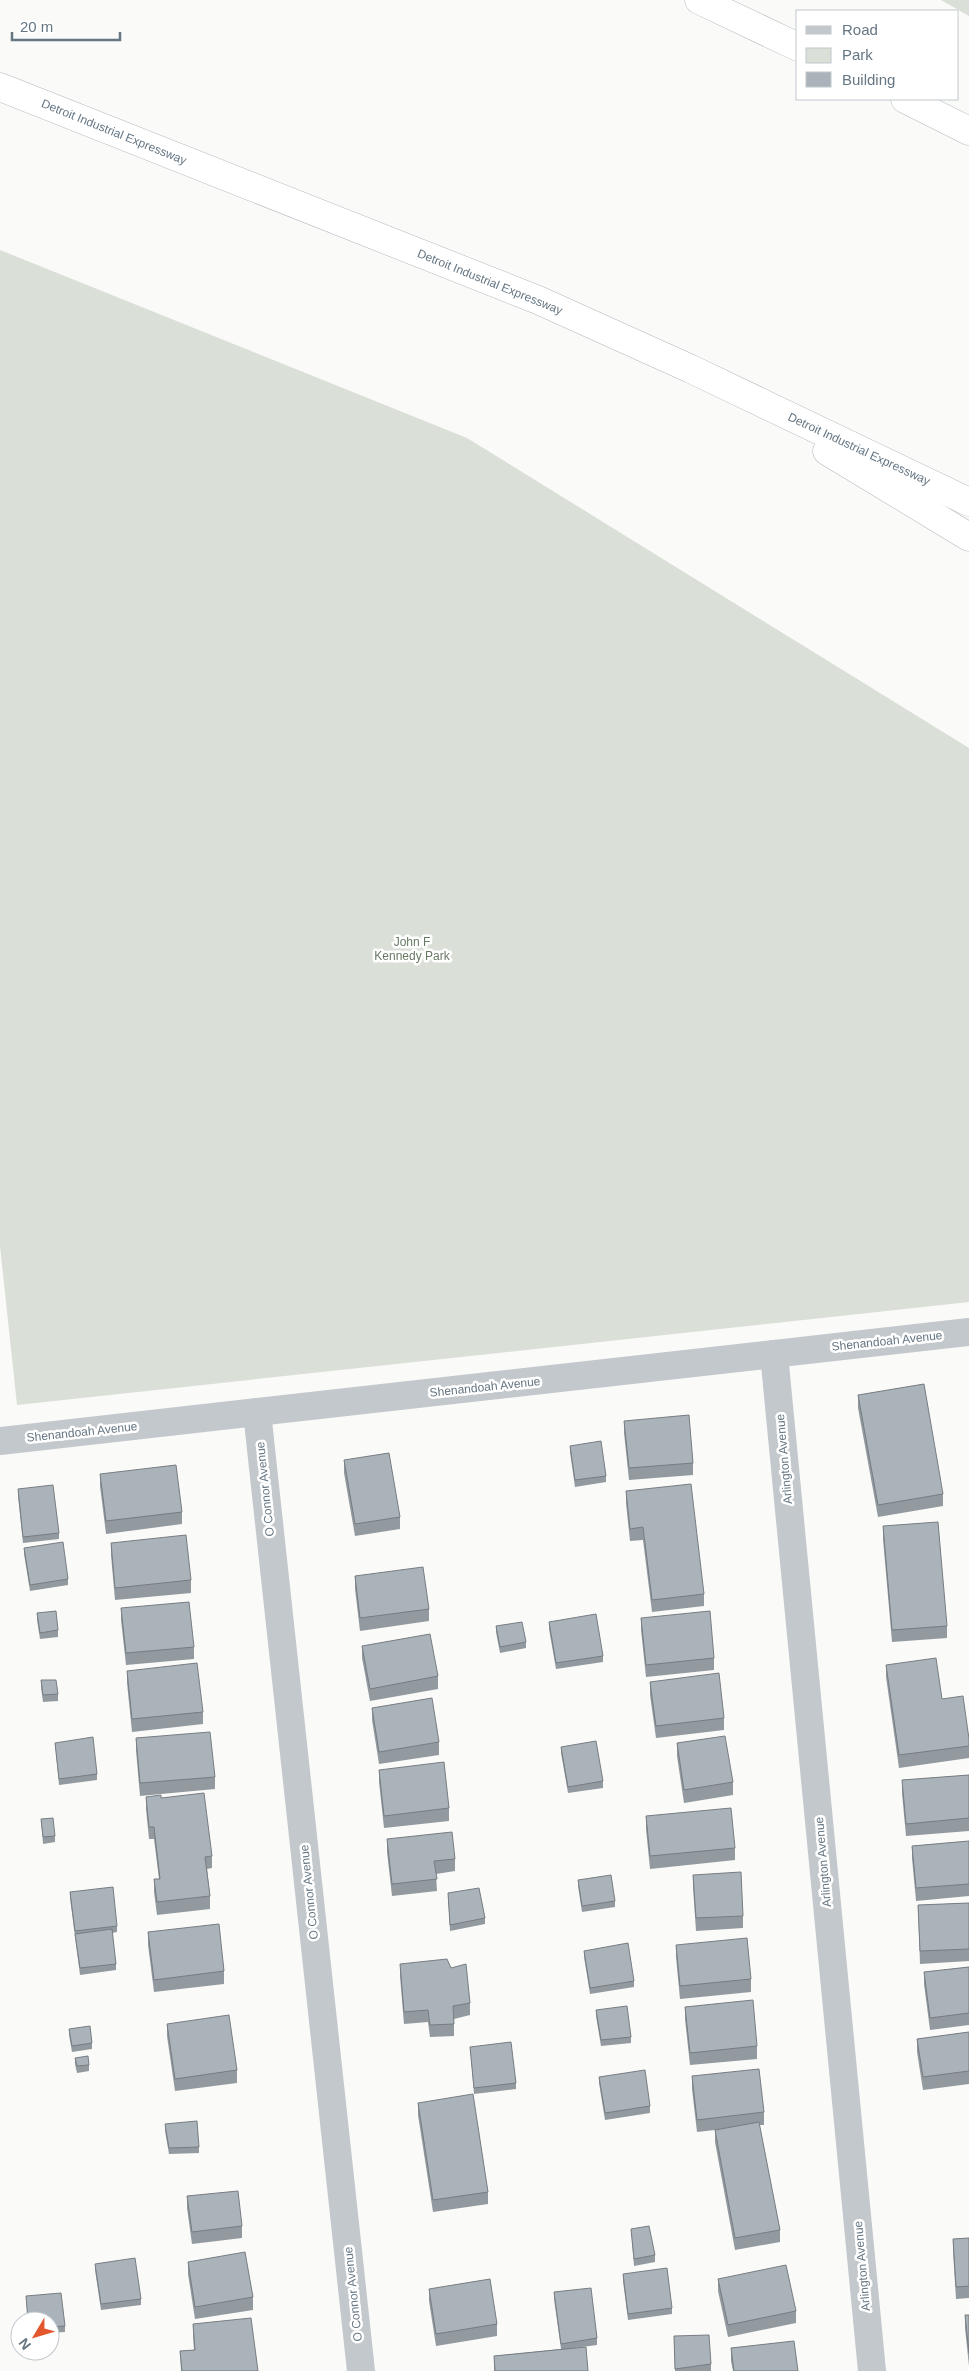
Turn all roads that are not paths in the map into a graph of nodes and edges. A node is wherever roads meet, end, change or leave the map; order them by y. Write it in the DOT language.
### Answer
graph roads {
  1 [pos="699,0"];
  2 [pos="796,46"];
  3 [pos="0,86"];
  4 [pos="907,100"];
  5 [pos="969,131"];
  6 [pos="691,369"];
  7 [pos="969,502"];
  8 [pos="969,537"];
  9 [pos="969,1332"];
  10 [pos="774,1354"];
  11 [pos="257,1412"];
  12 [pos="0,1441"];
  13 [pos="361,2371"];
  14 [pos="872,2371"];
  1 -- 2 [label="highway"];
  3 -- 6 [label="highway, Detroit Industrial Expressway"];
  4 -- 5 [label="highway"];
  6 -- 7 [label="highway, Detroit Industrial Expressway"];
  6 -- 8 [label="highway"];
  9 -- 10 [label="street, Shenandoah Avenue"];
  10 -- 11 [label="street, Shenandoah Avenue"];
  10 -- 14 [label="street, Arlington Avenue"];
  11 -- 12 [label="street, Shenandoah Avenue"];
  11 -- 13 [label="street, O Connor Avenue"];
}
